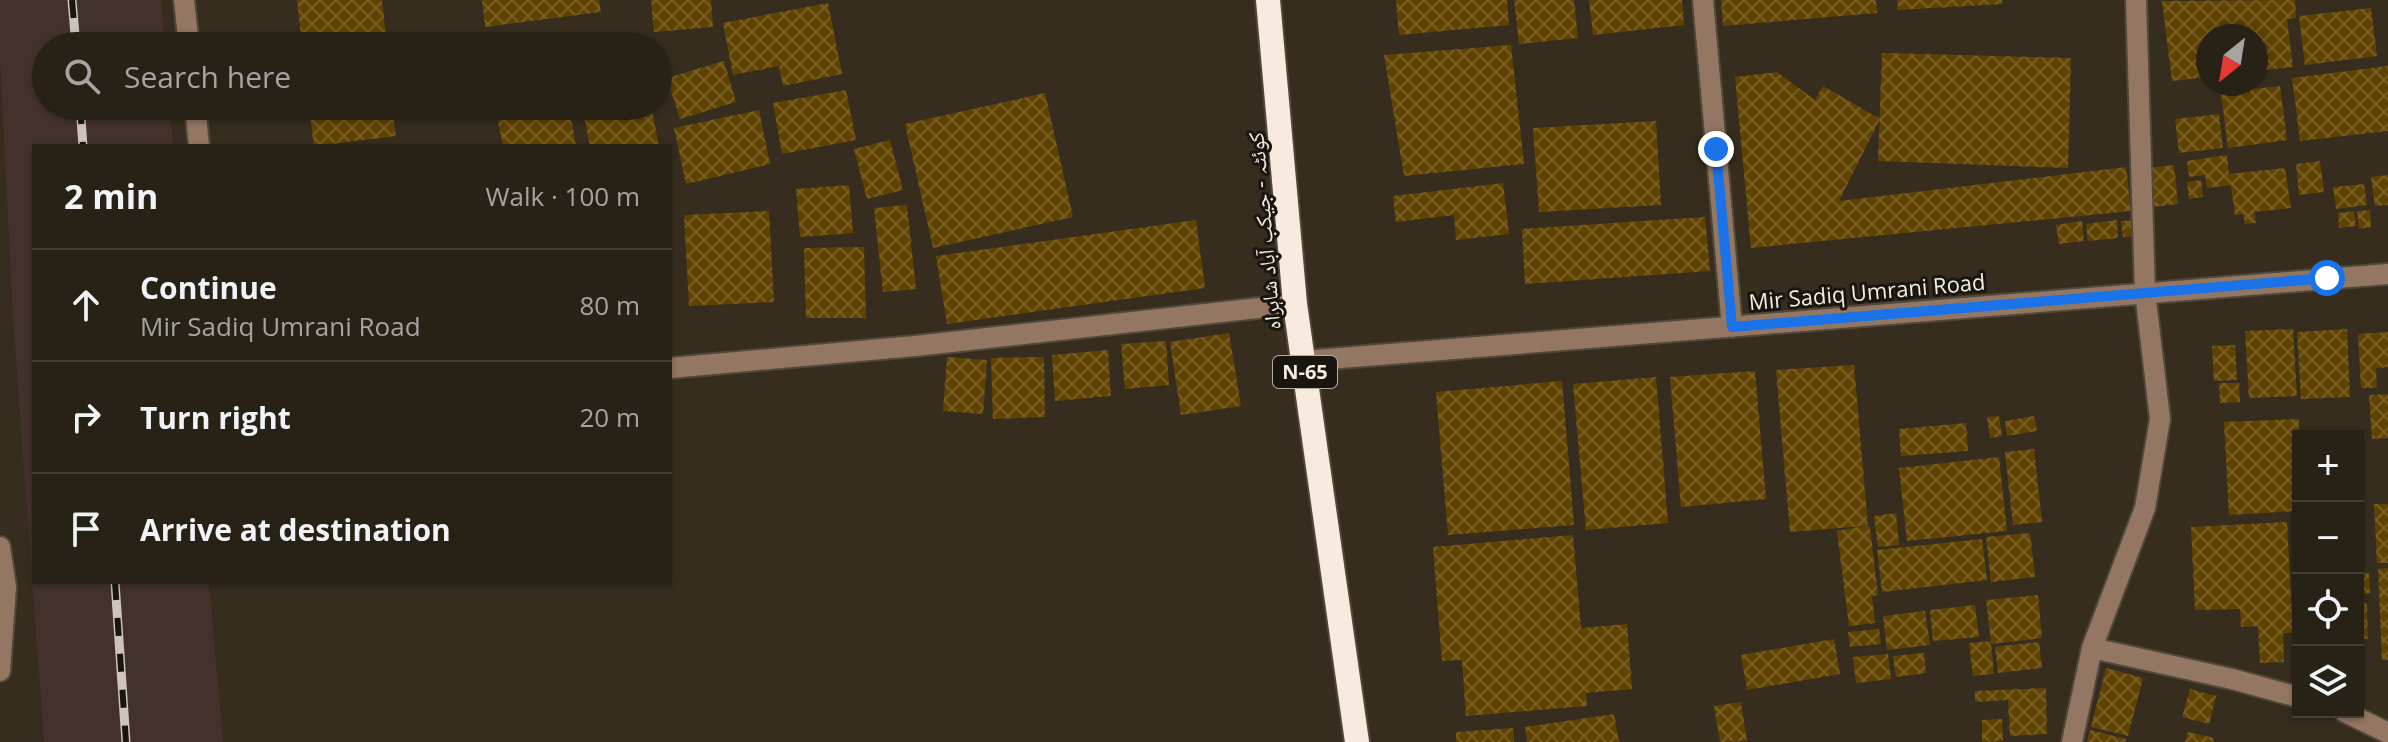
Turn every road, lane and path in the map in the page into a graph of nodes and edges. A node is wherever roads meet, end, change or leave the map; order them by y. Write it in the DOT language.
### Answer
graph roads {
  1 [pos="184,0"];
  2 [pos="1268,0"];
  3 [pos="1703,0"];
  4 [pos="2136,0"];
  5 [pos="187,32"];
  6 [pos="196,120"];
  7 [pos="199,144"];
  8 [pos="2388,274"];
  9 [pos="2145,292"];
  10 [pos="1295,304"];
  11 [pos="1732,327"];
  12 [pos="1303,361"];
  13 [pos="672,368"];
  14 [pos="0,547"];
  15 [pos="2092,648"];
  16 [pos="0,671"];
  17 [pos="2292,695"];
  18 [pos="2357,718"];
  19 [pos="2388,733"];
  20 [pos="1357,742"];
  21 [pos="2072,742"];
  1 -- 5 [label="street"];
  2 -- 10 [label="highway, کوئٹہ - جیکب آباد شاہراہ / N-65"];
  3 -- 11 [label="street"];
  4 -- 9 [label="street"];
  6 -- 7 [label="street"];
  8 -- 9 [label="street, Mir Sadiq Umrani Road"];
  9 -- 11 [label="street, Mir Sadiq Umrani Road"];
  9 -- 15 [label="street"];
  10 -- 12 [label="highway, کوئٹہ - جیکب آباد شاہراہ / N-65"];
  10 -- 13 [label="street"];
  11 -- 12 [label="street, Mir Sadiq Umrani Road"];
  12 -- 20 [label="highway, کوئٹہ - جیکب آباد شاہراہ / N-65"];
  14 -- 16 [label="street"];
  15 -- 17 [label="street"];
  15 -- 21 [label="street"];
  18 -- 19 [label="street"];
}
